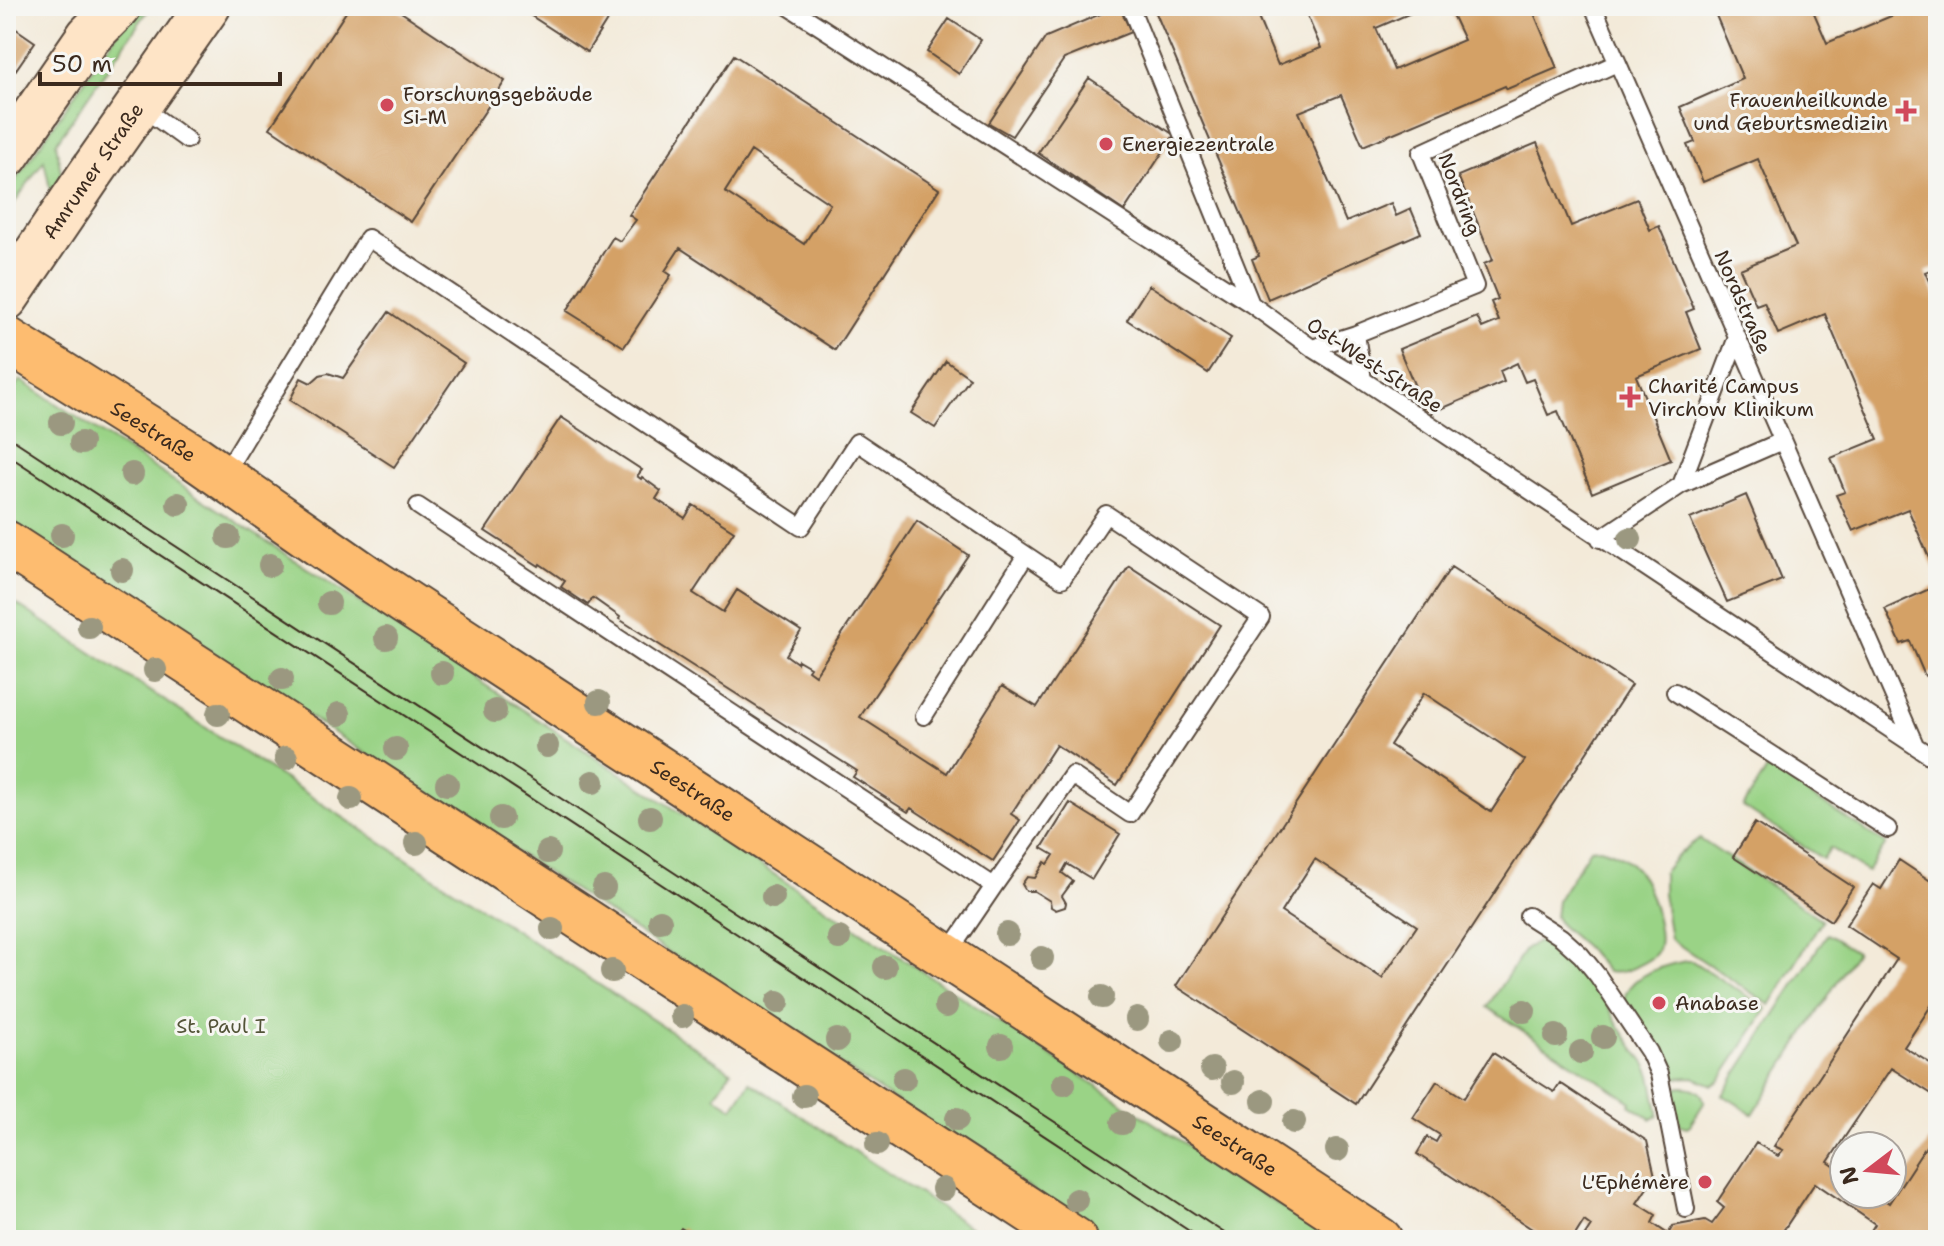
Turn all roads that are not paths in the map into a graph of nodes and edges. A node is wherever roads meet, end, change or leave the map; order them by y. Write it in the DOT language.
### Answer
graph roads {
  1 [pos="119,6"];
  2 [pos="208,6"];
  3 [pos="1130,6"];
  4 [pos="1593,6"];
  5 [pos="796,8"];
  6 [pos="1617,63"];
  7 [pos="138,105"];
  8 [pos="187,140"];
  9 [pos="6,156"];
  10 [pos="6,298"];
  11 [pos="1251,304"];
  12 [pos="1356,334"];
  13 [pos="1737,337"];
  14 [pos="6,339"];
  15 [pos="1312,348"];
  16 [pos="1363,380"];
  17 [pos="1782,441"];
  18 [pos="222,477"];
  19 [pos="1681,485"];
  20 [pos="418,506"];
  21 [pos="1600,539"];
  22 [pos="6,543"];
  23 [pos="1026,555"];
  24 [pos="1675,692"];
  25 [pos="924,716"];
  26 [pos="1915,746"];
  27 [pos="1938,761"];
  28 [pos="1888,829"];
  29 [pos="994,886"];
  30 [pos="1528,916"];
  31 [pos="947,956"];
  32 [pos="1686,1209"];
  33 [pos="1075,1240"];
  34 [pos="1380,1240"];
  1 -- 9 [label="main road"];
  2 -- 7 [label="main road, Amrumer Straße"];
  3 -- 11 [label="lane"];
  4 -- 6 [label="lane, Nordstraße"];
  5 -- 11 [label="lane, Ost-West-Straße"];
  6 -- 12 [label="lane, Nordring"];
  6 -- 13 [label="lane, Nordstraße"];
  7 -- 8 [label="lane"];
  7 -- 10 [label="main road, Amrumer Straße"];
  11 -- 15 [label="lane, Ost-West-Straße"];
  12 -- 15 [label="lane"];
  12 -- 16 [label="lane"];
  13 -- 17 [label="lane, Nordstraße"];
  13 -- 19 [label="lane"];
  14 -- 18 [label="main road, Seestraße"];
  15 -- 16 [label="lane, Ost-West-Straße"];
  16 -- 21 [label="lane, Ost-West-Straße"];
  17 -- 19 [label="lane"];
  17 -- 26 [label="lane, Nordstraße"];
  18 -- 23 [label="lane"];
  18 -- 31 [label="main road, Seestraße"];
  19 -- 21 [label="lane"];
  20 -- 29 [label="lane"];
  21 -- 26 [label="lane, Ost-West-Straße"];
  22 -- 33 [label="main road"];
  23 -- 25 [label="lane"];
  23 -- 29 [label="lane"];
  24 -- 28 [label="lane"];
  26 -- 27 [label="lane, Ost-West-Straße"];
  29 -- 31 [label="lane"];
  30 -- 32 [label="lane"];
  31 -- 34 [label="main road, Seestraße"];
}
